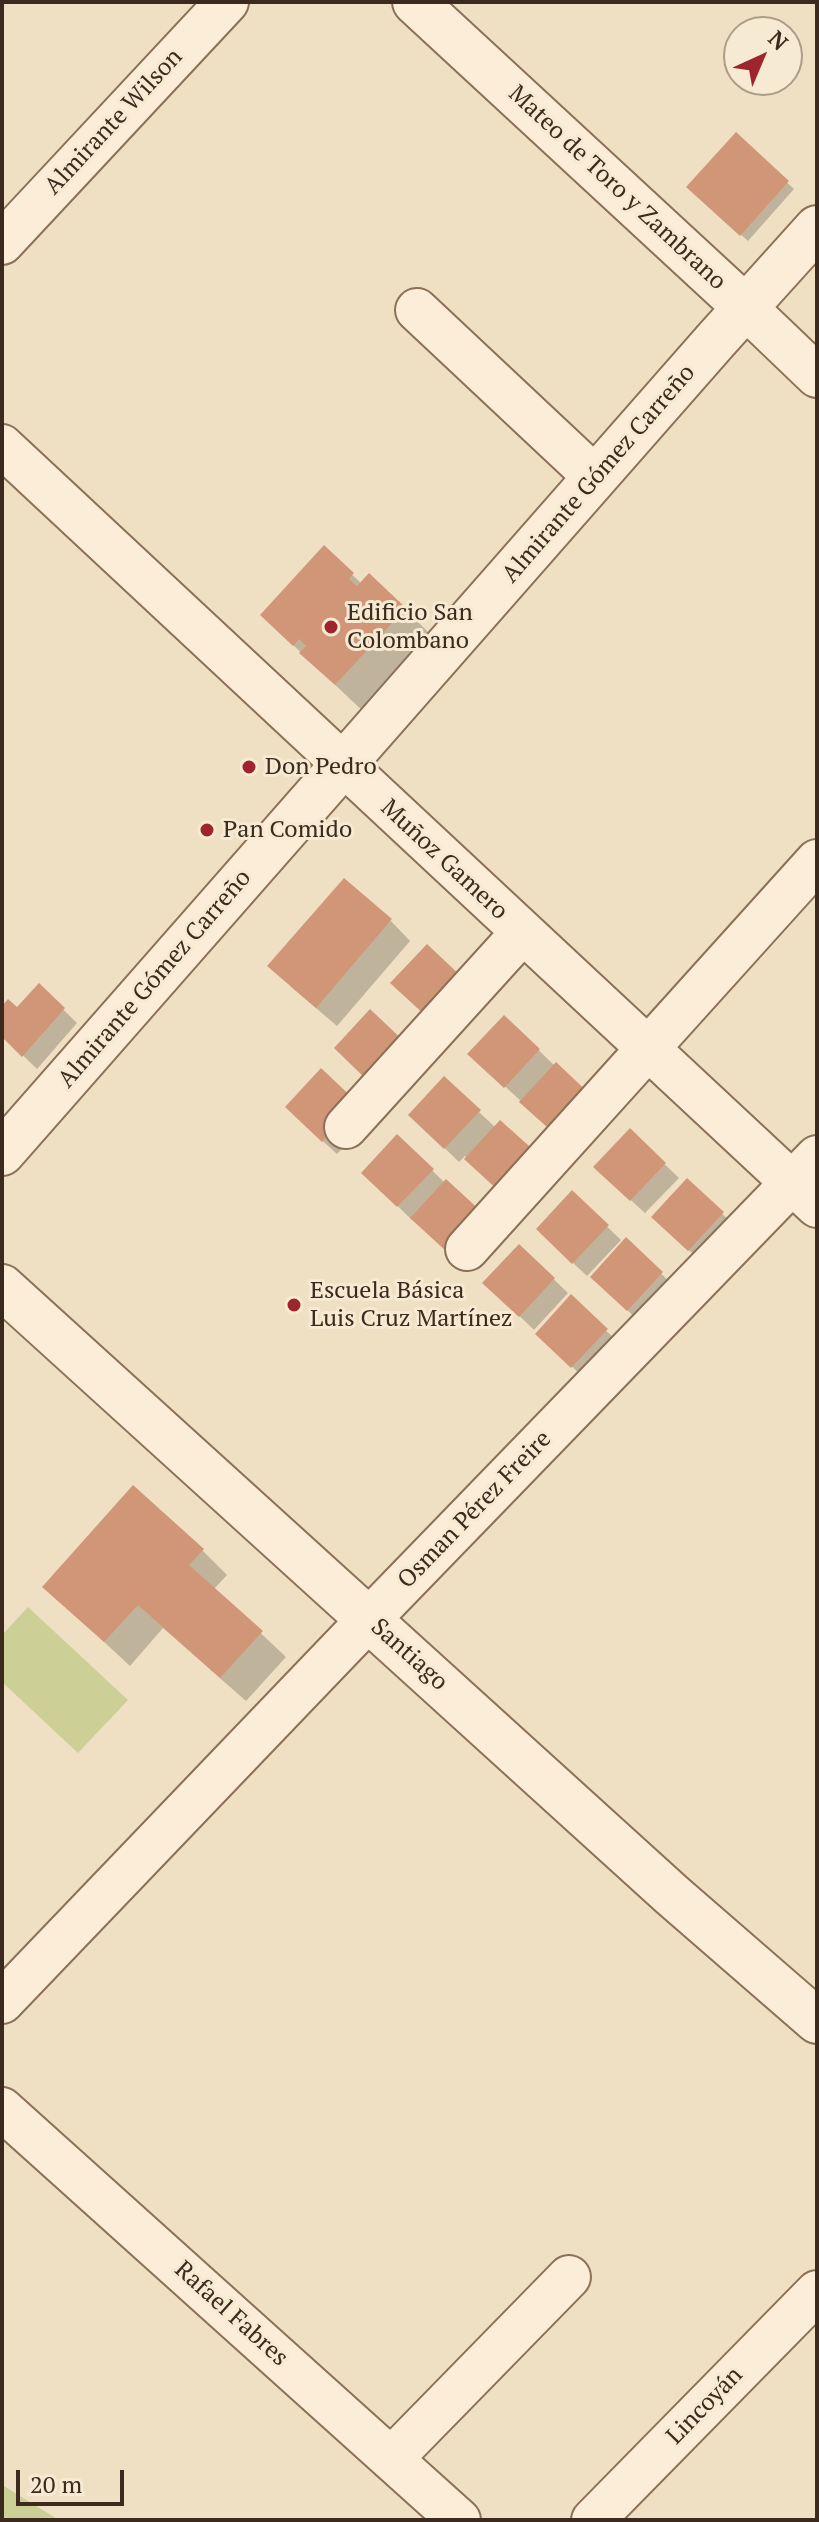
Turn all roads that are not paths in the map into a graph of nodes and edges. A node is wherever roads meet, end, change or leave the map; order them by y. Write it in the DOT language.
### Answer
graph roads {
  1 [pos="227,2"];
  2 [pos="415,2"];
  3 [pos="817,228"];
  4 [pos="2,243"];
  5 [pos="745,307"];
  6 [pos="417,310"];
  7 [pos="817,376"];
  8 [pos="2,446"];
  9 [pos="595,477"];
  10 [pos="343,765"];
  11 [pos="817,861"];
  12 [pos="522,933"];
  13 [pos="646,1048"];
  14 [pos="346,1127"];
  15 [pos="2,1153"];
  16 [pos="809,1182"];
  17 [pos="467,1249"];
  18 [pos="2,1287"];
  19 [pos="369,1618"];
  20 [pos="2,2002"];
  21 [pos="817,2021"];
  22 [pos="2,2109"];
  23 [pos="569,2277"];
  24 [pos="817,2292"];
  25 [pos="391,2459"];
  26 [pos="459,2520"];
  27 [pos="593,2520"];
  1 -- 4 [label="street, Almirante Wilson"];
  2 -- 5 [label="street, Mateo de Toro y Zambrano"];
  3 -- 5 [label="street, Almirante Gómez Carreño"];
  5 -- 7 [label="street, Mateo de Toro y Zambrano"];
  5 -- 9 [label="street, Almirante Gómez Carreño"];
  6 -- 9 [label="street"];
  8 -- 10 [label="street, Muñoz Gamero"];
  9 -- 10 [label="street, Almirante Gómez Carreño"];
  10 -- 12 [label="street, Muñoz Gamero"];
  10 -- 15 [label="street, Almirante Gómez Carreño"];
  11 -- 13 [label="street"];
  12 -- 13 [label="street, Muñoz Gamero"];
  12 -- 14 [label="street"];
  13 -- 16 [label="street, Muñoz Gamero"];
  13 -- 17 [label="street"];
  16 -- 19 [label="street, Osman Pérez Freire"];
  18 -- 19 [label="street, Santiago"];
  19 -- 20 [label="street, Osman Pérez Freire"];
  19 -- 21 [label="street, Santiago"];
  22 -- 25 [label="street, Rafael Fabres"];
  23 -- 25 [label="street"];
  24 -- 27 [label="street, Lincoyán"];
  25 -- 26 [label="street, Rafael Fabres"];
}
